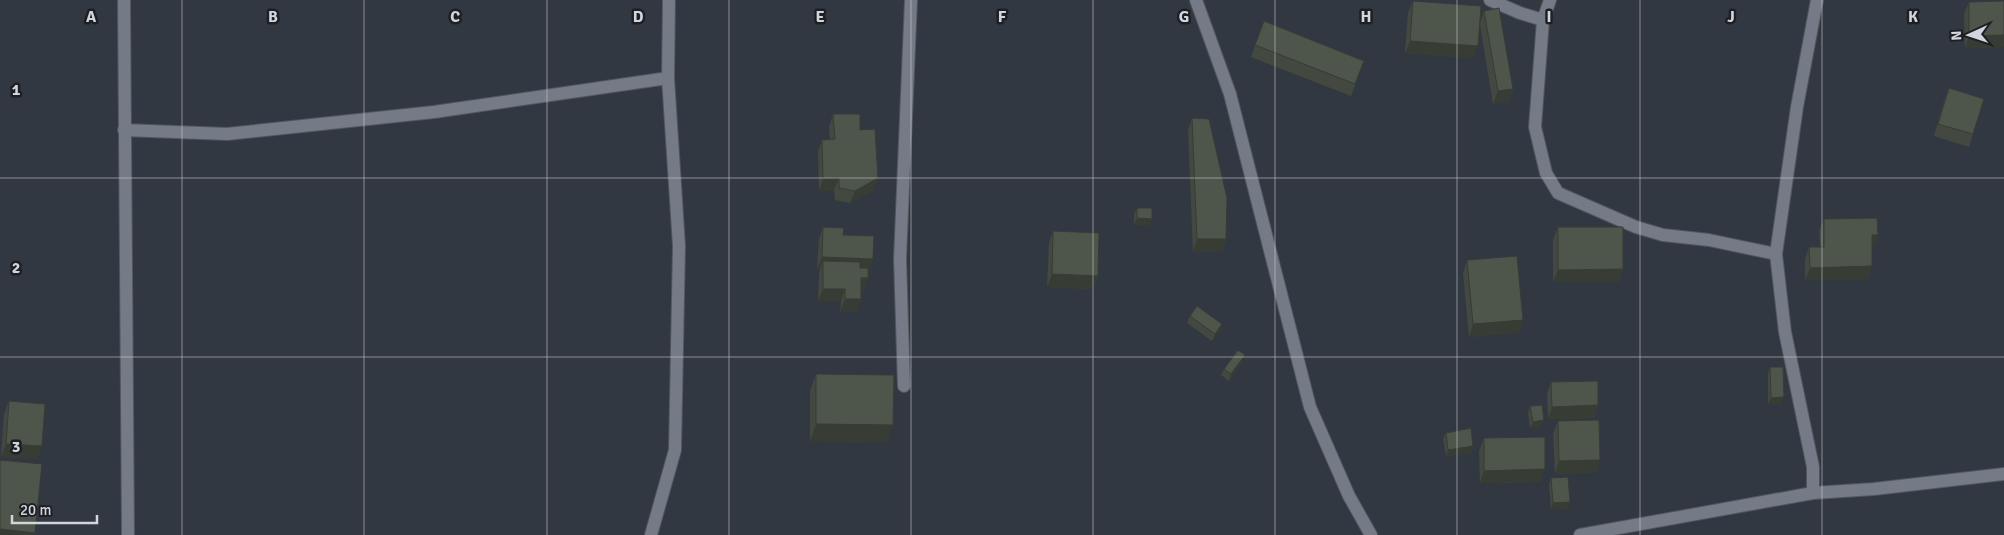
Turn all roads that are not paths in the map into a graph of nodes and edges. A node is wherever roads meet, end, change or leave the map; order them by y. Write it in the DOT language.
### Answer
graph roads {
  1 [pos="124,0"];
  2 [pos="669,0"];
  3 [pos="911,0"];
  4 [pos="1196,0"];
  5 [pos="1490,0"];
  6 [pos="1550,0"];
  7 [pos="1817,0"];
  8 [pos="1542,20"];
  9 [pos="668,78"];
  10 [pos="124,130"];
  11 [pos="1776,254"];
  12 [pos="904,386"];
  13 [pos="2004,474"];
  14 [pos="1814,493"];
  15 [pos="128,535"];
  16 [pos="651,535"];
  17 [pos="1371,535"];
  18 [pos="1580,535"];
  1 -- 10 [label="street"];
  2 -- 9 [label="street"];
  3 -- 12 [label="street"];
  4 -- 17 [label="street"];
  5 -- 8 [label="street"];
  6 -- 8 [label="street"];
  7 -- 11 [label="street"];
  8 -- 11 [label="street"];
  9 -- 10 [label="street"];
  9 -- 16 [label="street"];
  10 -- 15 [label="street"];
  11 -- 14 [label="street"];
  13 -- 14 [label="street"];
  14 -- 18 [label="street"];
}
